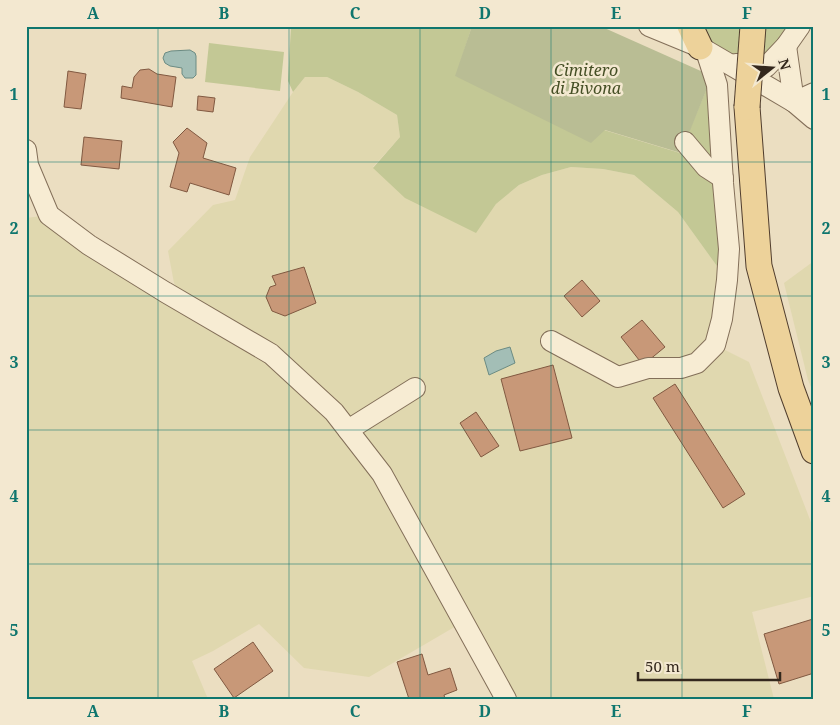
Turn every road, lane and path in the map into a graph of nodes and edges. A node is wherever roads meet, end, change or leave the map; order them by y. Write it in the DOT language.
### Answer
graph roads {
  1 [pos="649,26"];
  2 [pos="753,26"];
  3 [pos="800,26"];
  4 [pos="699,41"];
  5 [pos="786,46"];
  6 [pos="728,64"];
  7 [pos="814,93"];
  8 [pos="794,102"];
  9 [pos="814,119"];
  10 [pos="685,142"];
  11 [pos="26,150"];
  12 [pos="723,178"];
  13 [pos="551,341"];
  14 [pos="415,388"];
  15 [pos="348,430"];
  16 [pos="814,451"];
  17 [pos="506,699"];
  1 -- 4 [label="street"];
  2 -- 16 [label="main road, bridge"];
  3 -- 5 [label="street"];
  4 -- 6 [label="street"];
  4 -- 12 [label="street"];
  5 -- 6 [label="street"];
  5 -- 8 [label="street"];
  6 -- 8 [label="street"];
  7 -- 8 [label="street"];
  8 -- 9 [label="street"];
  10 -- 12 [label="street"];
  11 -- 15 [label="street"];
  12 -- 13 [label="street"];
  14 -- 15 [label="street"];
  15 -- 17 [label="street"];
}
